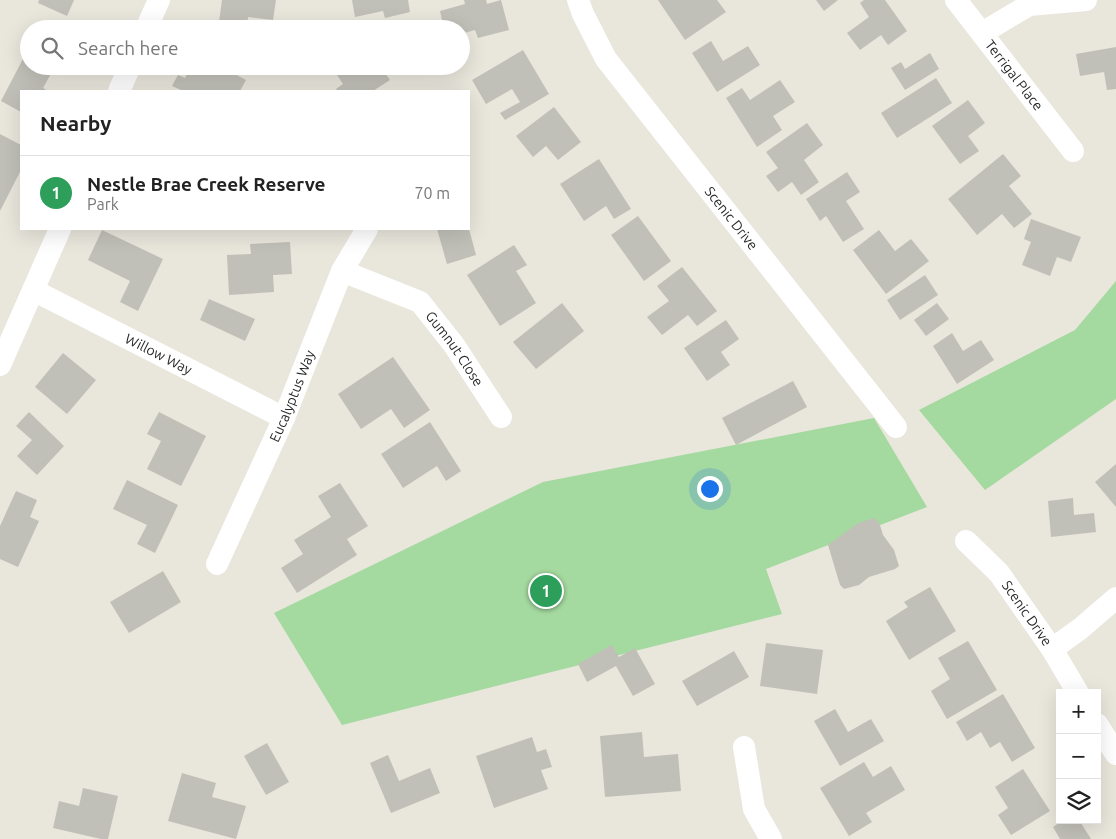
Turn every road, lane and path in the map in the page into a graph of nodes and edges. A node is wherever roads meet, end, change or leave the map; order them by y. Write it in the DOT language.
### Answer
graph roads {
  1 [pos="159,0"];
  2 [pos="578,0"];
  3 [pos="956,0"];
  4 [pos="1086,0"];
  5 [pos="150,20"];
  6 [pos="982,33"];
  7 [pos="126,75"];
  8 [pos="119,90"];
  9 [pos="1073,150"];
  10 [pos="60,230"];
  11 [pos="366,230"];
  12 [pos="342,271"];
  13 [pos="33,290"];
  14 [pos="0,364"];
  15 [pos="501,417"];
  16 [pos="284,418"];
  17 [pos="896,427"];
  18 [pos="966,541"];
  19 [pos="217,564"];
  20 [pos="1116,598"];
  21 [pos="1052,649"];
  22 [pos="1076,689"];
  23 [pos="1101,730"];
  24 [pos="744,747"];
  25 [pos="1116,754"];
  26 [pos="771,839"];
  1 -- 5 [label="street"];
  2 -- 17 [label="street, Scenic Drive"];
  3 -- 6 [label="street, Terrigal Place"];
  4 -- 6 [label="street"];
  6 -- 9 [label="street, Terrigal Place"];
  7 -- 8 [label="street"];
  10 -- 13 [label="street"];
  11 -- 12 [label="street, Eucalyptus Way"];
  12 -- 15 [label="street, Gumnut Close"];
  12 -- 16 [label="street, Eucalyptus Way"];
  13 -- 14 [label="street"];
  13 -- 16 [label="street, Willow Way"];
  16 -- 19 [label="street, Eucalyptus Way"];
  18 -- 21 [label="street, Scenic Drive"];
  20 -- 21 [label="street"];
  21 -- 22 [label="street, Scenic Drive"];
  23 -- 25 [label="street"];
  24 -- 26 [label="street"];
}
